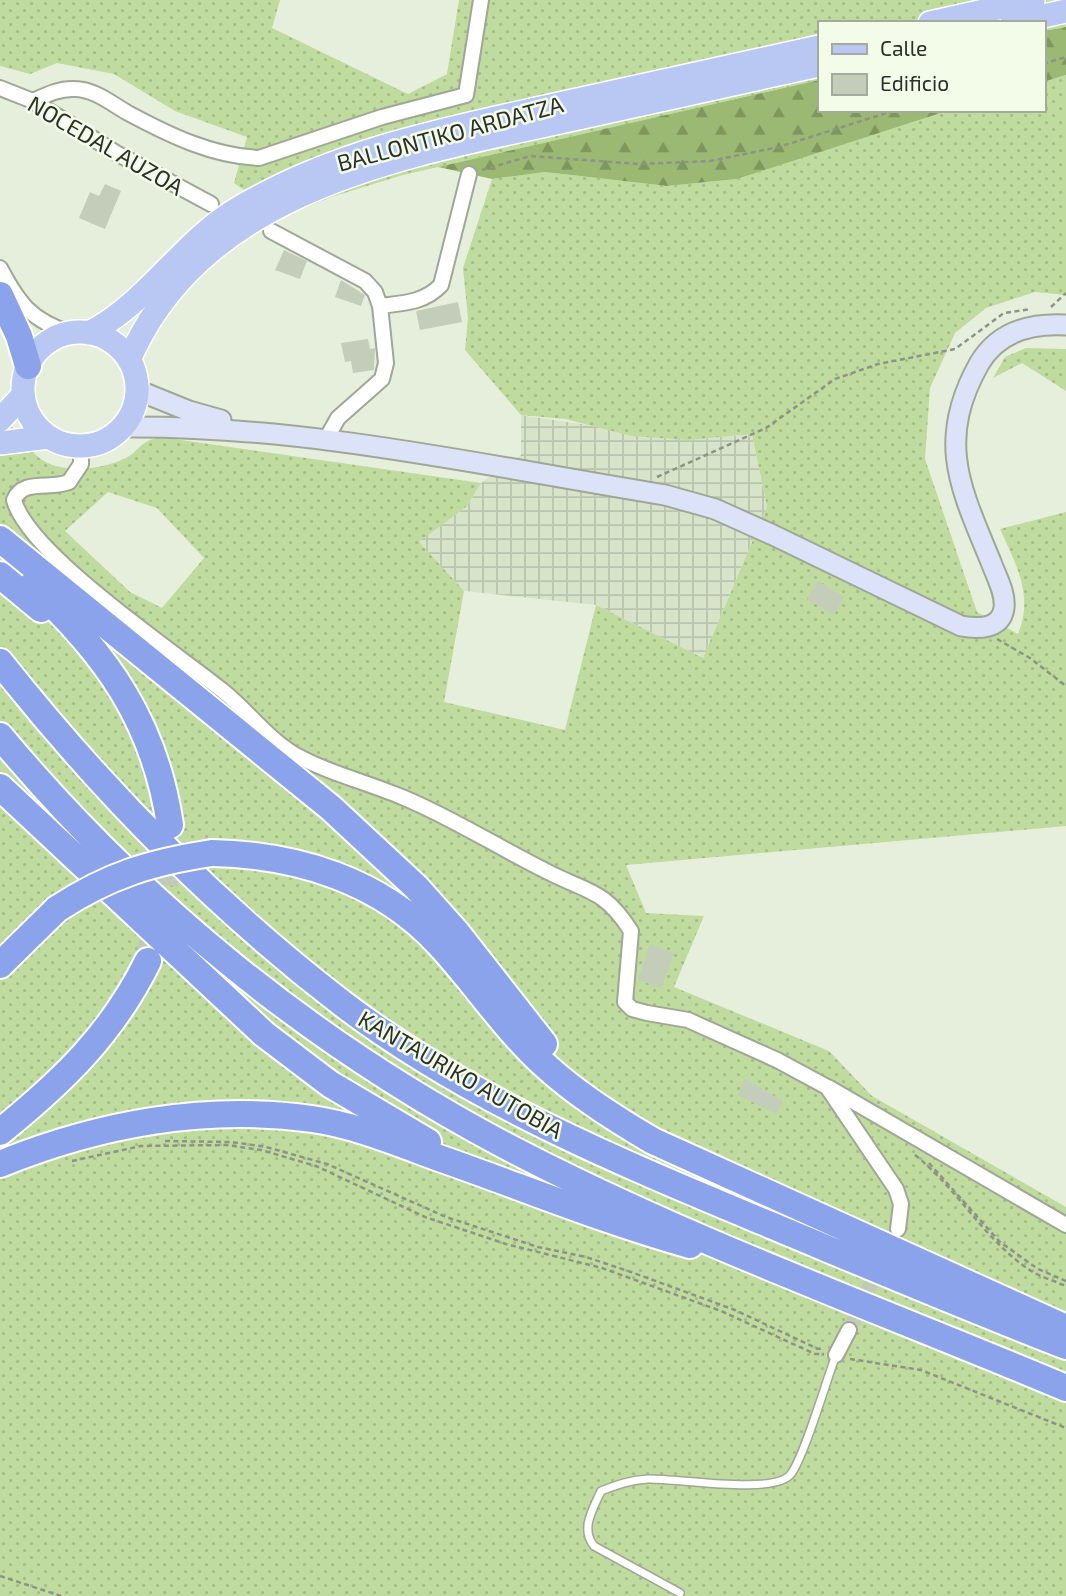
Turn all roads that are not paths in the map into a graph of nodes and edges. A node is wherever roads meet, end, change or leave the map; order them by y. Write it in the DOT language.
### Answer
graph roads {
  1 [pos="481,0"];
  2 [pos="1033,0"];
  3 [pos="1066,11"];
  4 [pos="939,21"];
  5 [pos="1021,21"];
  6 [pos="818,47"];
  7 [pos="818,65"];
  8 [pos="0,88"];
  9 [pos="33,101"];
  10 [pos="469,174"];
  11 [pos="211,204"];
  12 [pos="271,231"];
  13 [pos="0,268"];
  14 [pos="0,295"];
  15 [pos="380,306"];
  16 [pos="1066,326"];
  17 [pos="80,333"];
  18 [pos="129,360"];
  19 [pos="28,366"];
  20 [pos="137,390"];
  21 [pos="23,395"];
  22 [pos="0,420"];
  23 [pos="123,427"];
  24 [pos="270,433"];
  25 [pos="48,437"];
  26 [pos="325,441"];
  27 [pos="0,443"];
  28 [pos="81,446"];
  29 [pos="0,539"];
  30 [pos="0,555"];
  31 [pos="0,575"];
  32 [pos="94,653"];
  33 [pos="0,662"];
  34 [pos="0,691"];
  35 [pos="0,736"];
  36 [pos="0,787"];
  37 [pos="170,825"];
  38 [pos="148,961"];
  39 [pos="0,965"];
  40 [pos="343,1004"];
  41 [pos="827,1087"];
  42 [pos="599,1106"];
  43 [pos="0,1132"];
  44 [pos="0,1164"];
  45 [pos="485,1174"];
  46 [pos="1066,1225"];
  47 [pos="898,1229"];
  48 [pos="792,1275"];
  49 [pos="1066,1328"];
  50 [pos="849,1330"];
  51 [pos="1066,1346"];
  52 [pos="832,1350"];
  53 [pos="1066,1388"];
  54 [pos="680,1592"];
  1 -- 9 [label="street"];
  2 -- 4 [label="main road"];
  3 -- 5 [label="main road"];
  6 -- 17 [label="main road, BALLONTIKO ARDATZA"];
  7 -- 18 [label="main road, BALLONTIKO ARDATZA"];
  8 -- 9 [label="street, NOCEDAL AUZOA"];
  9 -- 11 [label="street, NOCEDAL AUZOA"];
  10 -- 15 [label="street"];
  12 -- 15 [label="street"];
  13 -- 17 [label="street"];
  14 -- 19 [label="highway"];
  15 -- 26 [label="street"];
  16 -- 26 [label="street"];
  17 -- 18 [label="main road"];
  17 -- 19 [label="main road"];
  18 -- 20 [label="main road"];
  19 -- 21 [label="main road"];
  20 -- 23 [label="main road"];
  20 -- 24 [label="street"];
  21 -- 22 [label="main road"];
  21 -- 25 [label="main road"];
  23 -- 24 [label="street"];
  23 -- 28 [label="main road"];
  24 -- 26 [label="street"];
  25 -- 27 [label="main road"];
  25 -- 28 [label="main road"];
  28 -- 41 [label="street"];
  29 -- 42 [label="highway"];
  30 -- 32 [label="highway"];
  31 -- 32 [label="highway"];
  32 -- 37 [label="highway"];
  33 -- 40 [label="highway, KANTAURIKO AUTOBIA"];
  34 -- 40 [label="highway"];
  35 -- 48 [label="highway, KANTAURIKO AUTOBIA"];
  36 -- 45 [label="highway"];
  38 -- 43 [label="highway"];
  39 -- 42 [label="highway, bridge"];
  40 -- 51 [label="highway, KANTAURIKO AUTOBIA"];
  41 -- 46 [label="street"];
  41 -- 47 [label="street"];
  42 -- 49 [label="highway"];
  44 -- 45 [label="highway"];
  45 -- 48 [label="highway"];
  48 -- 53 [label="highway, KANTAURIKO AUTOBIA"];
  50 -- 52 [label="street"];
  52 -- 54 [label="lane"];
}
